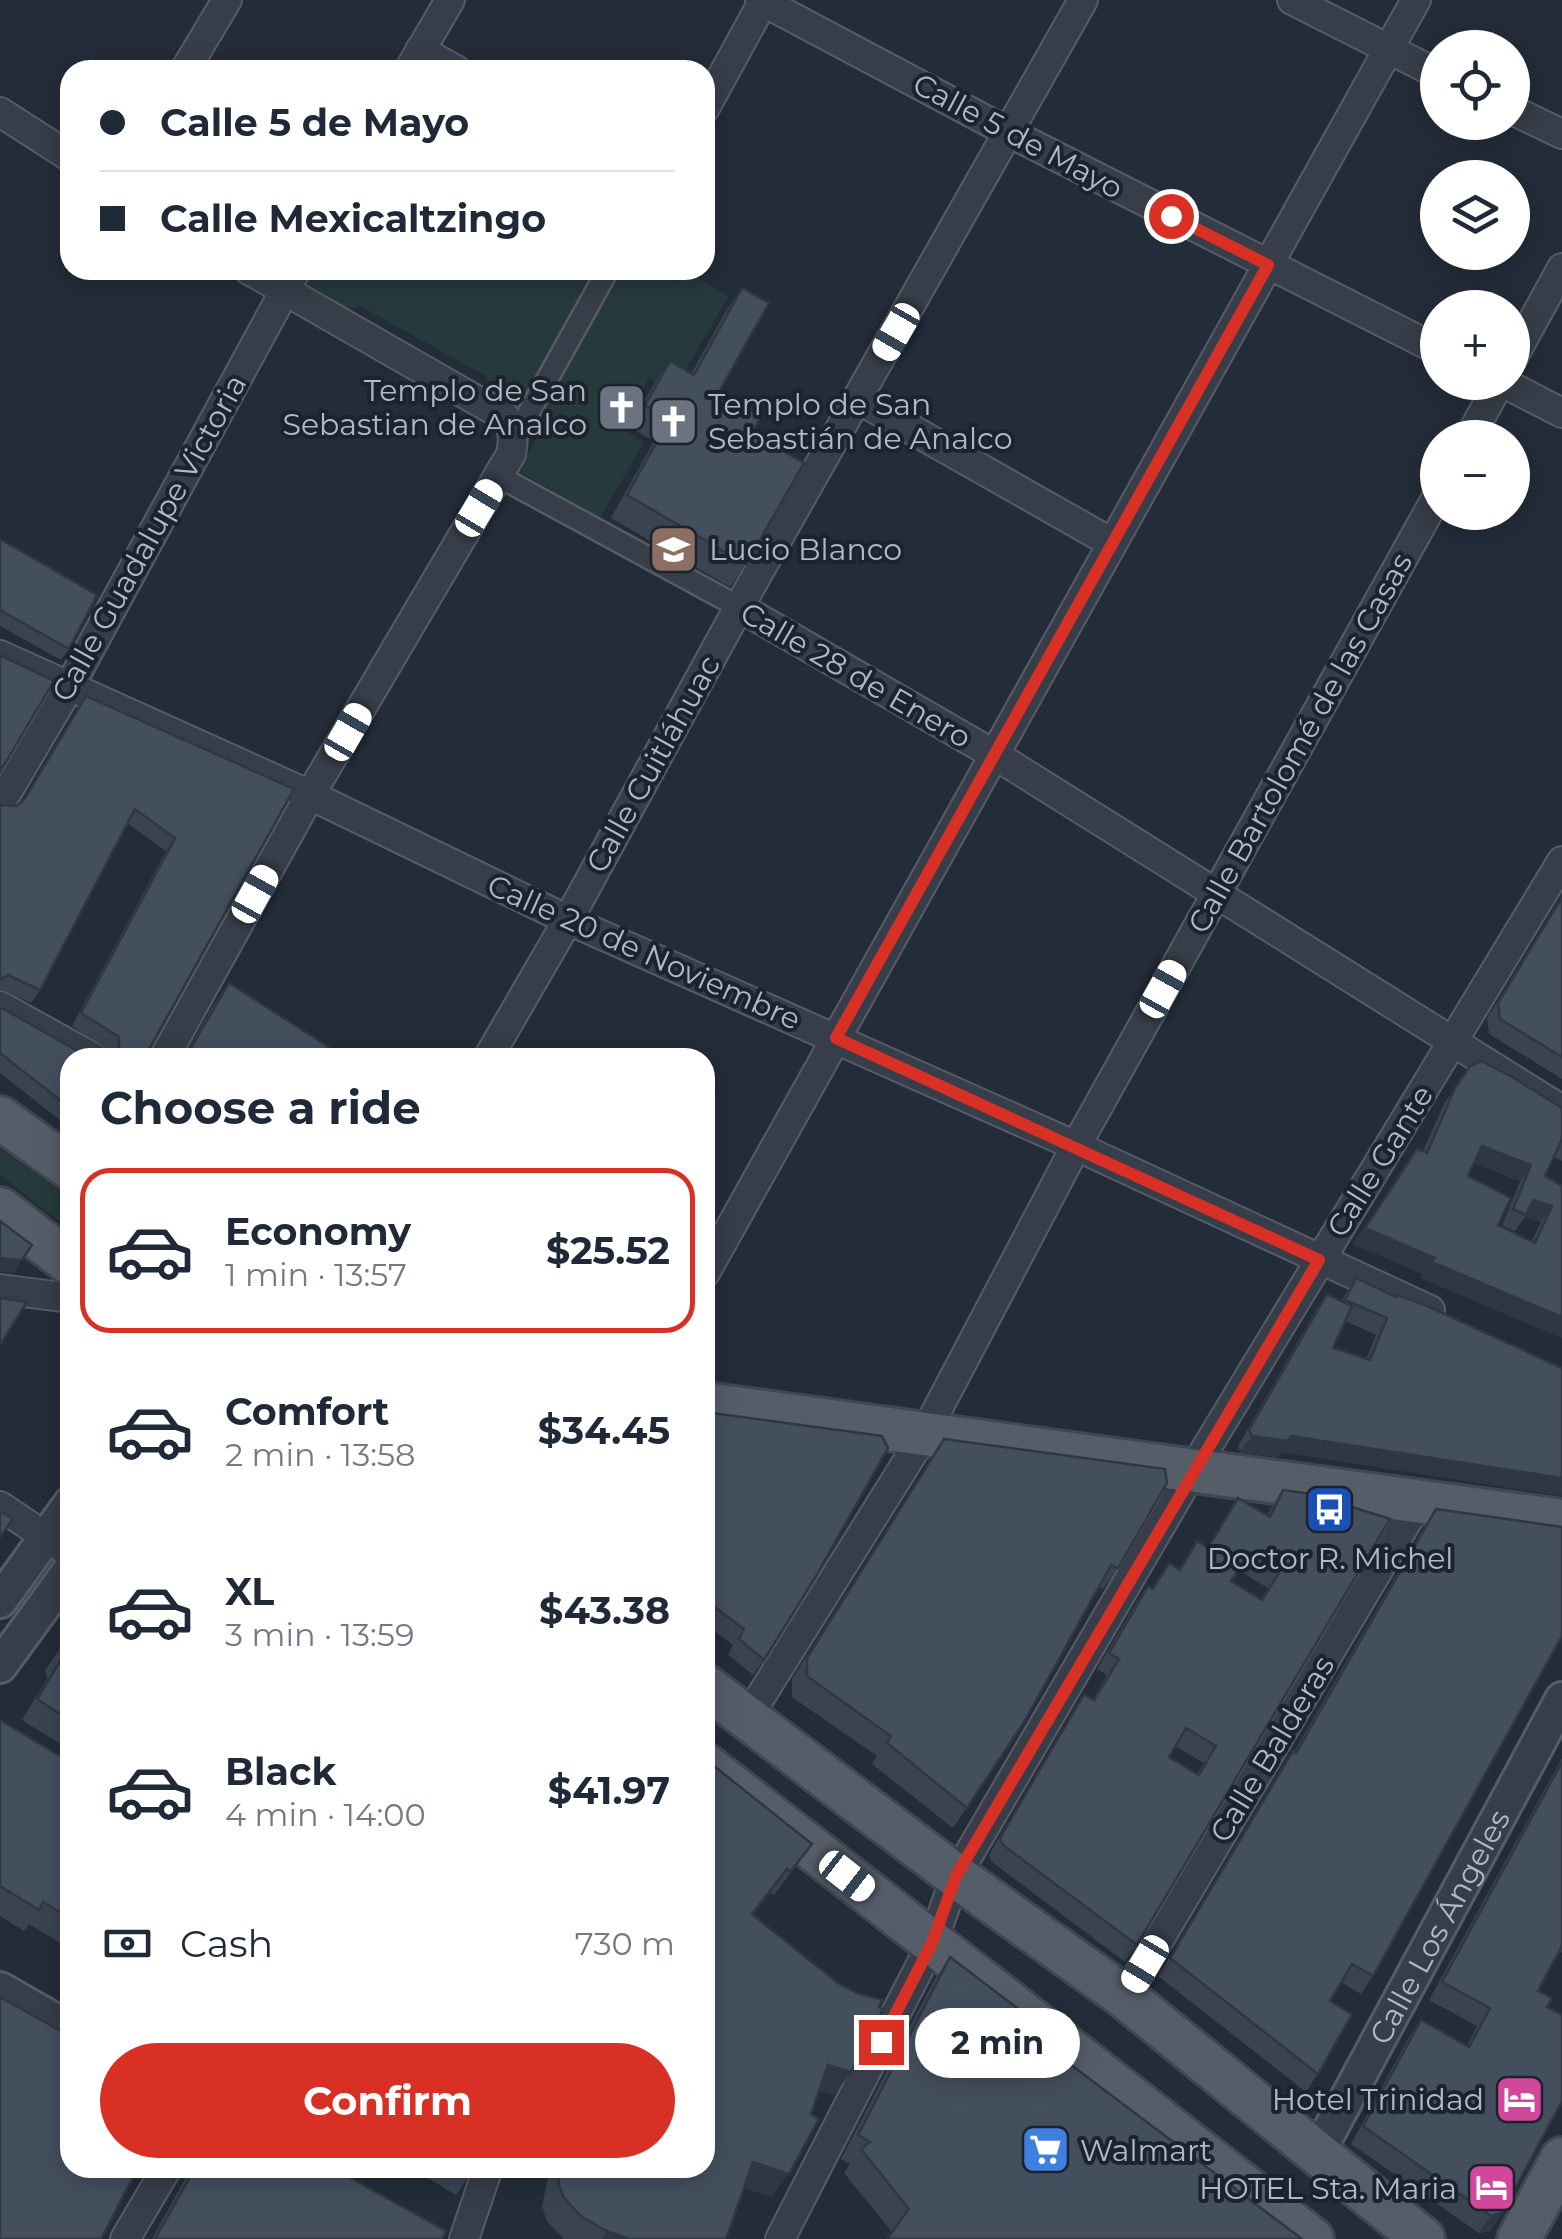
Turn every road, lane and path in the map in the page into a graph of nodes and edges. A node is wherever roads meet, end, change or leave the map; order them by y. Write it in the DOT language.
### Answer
graph roads {
  1 [pos="227,0"];
  2 [pos="450,0"];
  3 [pos="762,0"];
  4 [pos="1083,0"];
  5 [pos="1292,0"];
  6 [pos="1416,0"];
  7 [pos="1388,50"];
  8 [pos="191,60"];
  9 [pos="414,60"];
  10 [pos="1420,65"];
  11 [pos="715,89"];
  12 [pos="0,112"];
  13 [pos="1530,119"];
  14 [pos="1010,133"];
  15 [pos="1562,134"];
  16 [pos="60,151"];
  17 [pos="1268,265"];
  18 [pos="1562,268"];
  19 [pos="602,280"];
  20 [pos="290,281"];
  21 [pos="1530,326"];
  22 [pos="1420,341"];
  23 [pos="1530,397"];
  24 [pos="858,399"];
  25 [pos="1562,413"];
  26 [pos="514,439"];
  27 [pos="498,476"];
  28 [pos="1420,527"];
  29 [pos="1112,544"];
  30 [pos="738,607"];
  31 [pos="0,655"];
  32 [pos="69,687"];
  33 [pos="995,755"];
  34 [pos="310,795"];
  35 [pos="0,804"];
  36 [pos="1562,861"];
  37 [pos="1215,895"];
  38 [pos="568,920"];
  39 [pos="0,1006"];
  40 [pos="836,1038"];
  41 [pos="1453,1042"];
  42 [pos="76,1048"];
  43 [pos="170,1048"];
  44 [pos="494,1048"];
  45 [pos="1562,1110"];
  46 [pos="0,1118"];
  47 [pos="1076,1146"];
  48 [pos="60,1161"];
  49 [pos="0,1210"];
  50 [pos="60,1255"];
  51 [pos="715,1255"];
  52 [pos="1319,1260"];
  53 [pos="0,1290"];
  54 [pos="60,1297"];
  55 [pos="1458,1322"];
  56 [pos="715,1405"];
  57 [pos="924,1435"];
  58 [pos="1193,1470"];
  59 [pos="1419,1502"];
  60 [pos="0,1506"];
  61 [pos="1562,1521"];
  62 [pos="59,1544"];
  63 [pos="60,1584"];
  64 [pos="0,1601"];
  65 [pos="0,1666"];
  66 [pos="715,1694"];
  67 [pos="1562,1699"];
  68 [pos="746,1720"];
  69 [pos="715,1774"];
  70 [pos="956,1876"];
  71 [pos="932,1943"];
  72 [pos="0,1989"];
  73 [pos="1125,1997"];
  74 [pos="60,2023"];
  75 [pos="1317,2154"];
  76 [pos="1562,2159"];
  77 [pos="161,2178"];
  78 [pos="482,2178"];
  79 [pos="450,2236"];
  80 [pos="125,2239"];
  81 [pos="780,2239"];
  82 [pos="1312,2239"];
  83 [pos="1423,2239"];
  84 [pos="1519,2239"];
  1 -- 8 [label="street"];
  2 -- 9 [label="street"];
  3 -- 11 [label="street"];
  3 -- 14 [label="street, Calle 5 de Mayo"];
  4 -- 14 [label="street, Calle Cuitláhuac"];
  5 -- 7 [label="street"];
  6 -- 7 [label="street"];
  7 -- 10 [label="street"];
  7 -- 17 [label="street"];
  12 -- 16 [label="street"];
  13 -- 15 [label="street"];
  14 -- 17 [label="street, Calle 5 de Mayo"];
  14 -- 24 [label="street, Calle Cuitláhuac"];
  17 -- 22 [label="street, Calle 5 de Mayo"];
  17 -- 29 [label="street"];
  18 -- 21 [label="street"];
  19 -- 26 [label="street"];
  20 -- 26 [label="street"];
  20 -- 32 [label="street, Calle Guadalupe Victoria"];
  23 -- 25 [label="street"];
  24 -- 29 [label="street"];
  24 -- 30 [label="street, Calle Cuitláhuac"];
  26 -- 27 [label="street"];
  27 -- 30 [label="street, Calle 28 de Enero"];
  27 -- 34 [label="street"];
  28 -- 37 [label="street, Calle Bartolomé de las Casas"];
  29 -- 33 [label="street"];
  30 -- 33 [label="street, Calle 28 de Enero"];
  30 -- 38 [label="street, Calle Cuitláhuac"];
  31 -- 32 [label="street, Calle 20 de Noviembre"];
  32 -- 34 [label="street, Calle 20 de Noviembre"];
  32 -- 35 [label="street, Calle Guadalupe Victoria"];
  33 -- 37 [label="street, Calle 28 de Enero"];
  33 -- 40 [label="street"];
  34 -- 38 [label="street, Calle 20 de Noviembre"];
  34 -- 43 [label="street"];
  36 -- 41 [label="street, Calle Gante"];
  37 -- 41 [label="street, Calle 28 de Enero"];
  37 -- 47 [label="street, Calle Bartolomé de las Casas"];
  38 -- 40 [label="street, Calle 20 de Noviembre"];
  38 -- 44 [label="street, Calle Cuitláhuac"];
  39 -- 42 [label="street"];
  40 -- 47 [label="street, Calle 20 de Noviembre"];
  40 -- 51 [label="street"];
  41 -- 45 [label="street, Calle 28 de Enero"];
  41 -- 52 [label="street, Calle Gante"];
  46 -- 48 [label="main road"];
  47 -- 52 [label="street, Calle 20 de Noviembre"];
  47 -- 57 [label="street, Calle Bartolomé de las Casas"];
  49 -- 50 [label="main road"];
  52 -- 55 [label="street, Calle 20 de Noviembre"];
  52 -- 58 [label="street, Calle Gante"];
  53 -- 54 [label="street"];
  56 -- 57 [label="main road"];
  57 -- 58 [label="main road"];
  57 -- 68 [label="street, Calle Bartolomé de las Casas"];
  58 -- 59 [label="main road"];
  58 -- 70 [label="street, Calle Gante"];
  59 -- 61 [label="main road"];
  59 -- 73 [label="street, Calle Balderas"];
  60 -- 62 [label="street"];
  62 -- 64 [label="street"];
  63 -- 65 [label="street"];
  66 -- 68 [label="main road"];
  67 -- 75 [label="street, Calle Los Ángeles"];
  68 -- 70 [label="main road"];
  69 -- 71 [label="main road"];
  70 -- 71 [label="street, Calle Gante"];
  70 -- 73 [label="main road"];
  71 -- 81 [label="street, Calle Gante"];
  71 -- 82 [label="main road"];
  72 -- 74 [label="street"];
  73 -- 75 [label="main road"];
  75 -- 83 [label="main road"];
  76 -- 84 [label="main road"];
  77 -- 80 [label="street"];
  78 -- 79 [label="street"];
}
